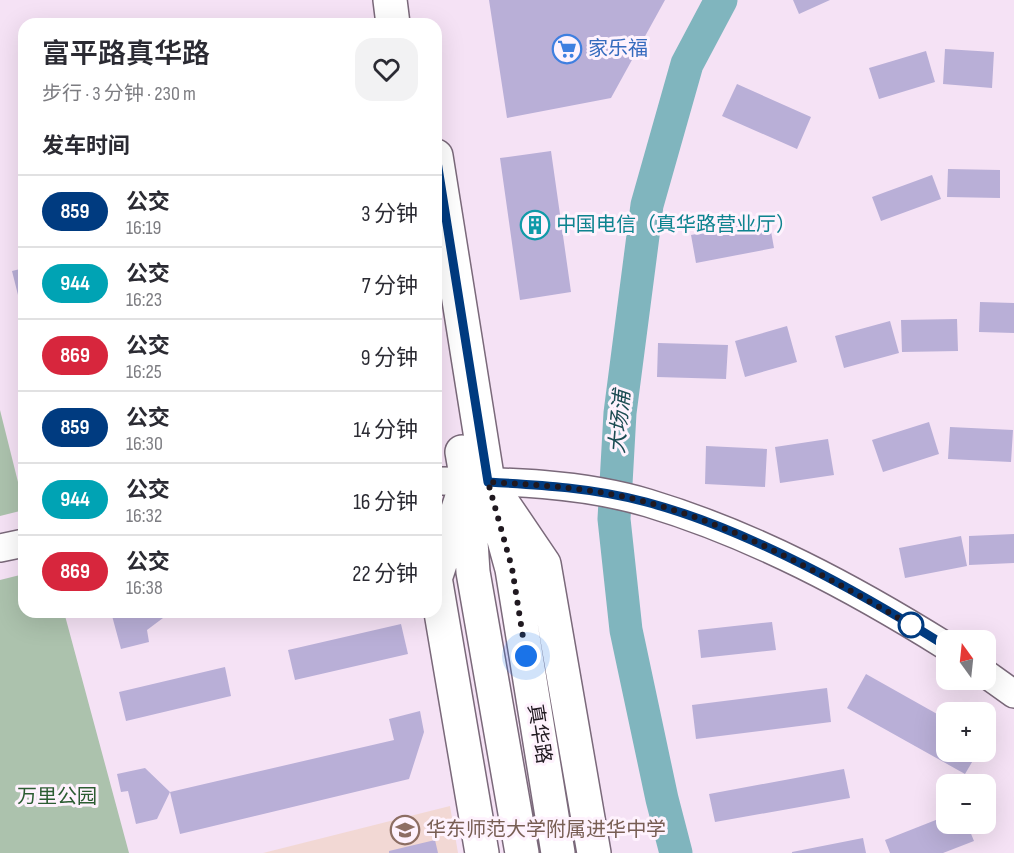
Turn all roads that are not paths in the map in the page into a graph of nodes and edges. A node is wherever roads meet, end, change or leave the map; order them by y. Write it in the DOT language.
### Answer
graph roads {
  1 [pos="390,0"];
  2 [pos="412,0"];
  3 [pos="392,18"];
  4 [pos="415,18"];
  5 [pos="442,226"];
  6 [pos="442,332"];
  7 [pos="464,481"];
  8 [pos="18,544"];
  9 [pos="0,548"];
  10 [pos="442,556"];
  11 [pos="442,618"];
  12 [pos="936,640"];
  13 [pos="996,681"];
  14 [pos="1014,694"];
  15 [pos="482,853"];
  16 [pos="522,853"];
  17 [pos="558,853"];
  18 [pos="594,853"];
  1 -- 3 [label="main road"];
  2 -- 4 [label="main road"];
  5 -- 7 [label="main road, 真华路"];
  6 -- 7 [label="main road, 真华路"];
  7 -- 10 [label="main road"];
  7 -- 12 [label="street"];
  7 -- 16 [label="main road, 真华路"];
  7 -- 17 [label="main road, 真华路"];
  7 -- 18 [label="main road"];
  8 -- 9 [label="street"];
  11 -- 15 [label="main road"];
  13 -- 14 [label="street"];
}
